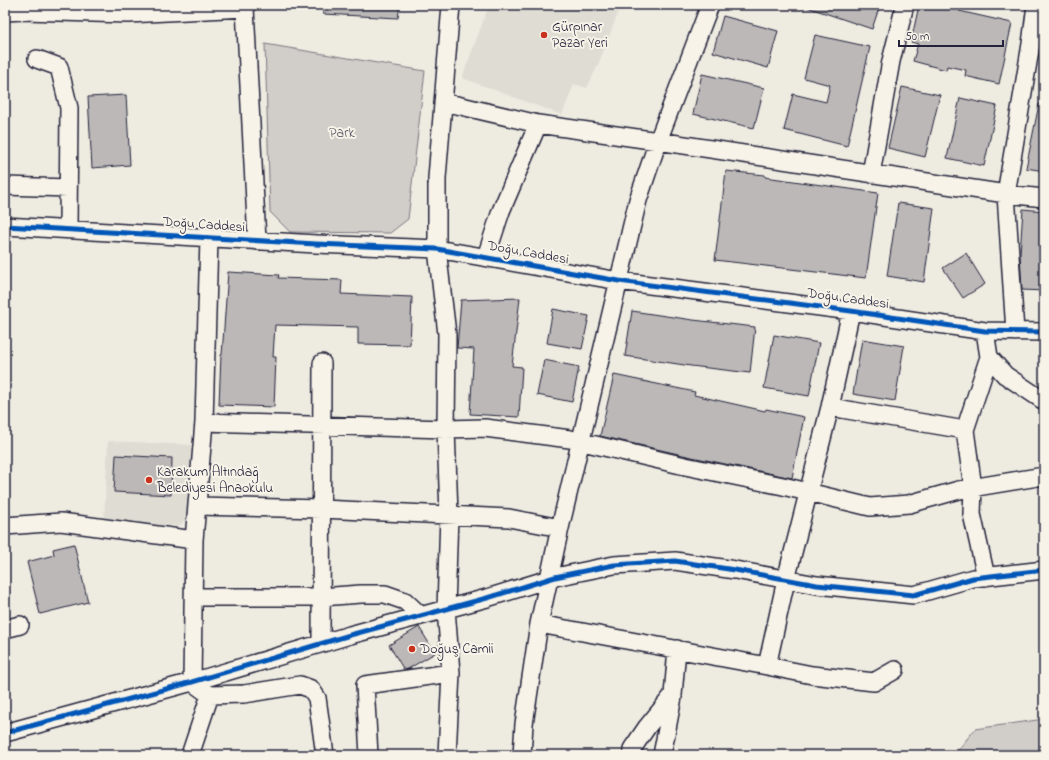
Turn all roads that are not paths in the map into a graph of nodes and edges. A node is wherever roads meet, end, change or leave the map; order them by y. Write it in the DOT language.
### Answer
graph roads {
  1 [pos="451,5"];
  2 [pos="710,5"];
  3 [pos="905,5"];
  4 [pos="1036,5"];
  5 [pos="24,8"];
  6 [pos="179,8"];
  7 [pos="5,12"];
  8 [pos="37,59"];
  9 [pos="444,102"];
  10 [pos="538,124"];
  11 [pos="658,141"];
  12 [pos="870,174"];
  13 [pos="5,186"];
  14 [pos="68,188"];
  15 [pos="1006,194"];
  16 [pos="1044,198"];
  17 [pos="5,226"];
  18 [pos="68,229"];
  19 [pos="209,238"];
  20 [pos="257,241"];
  21 [pos="438,249"];
  22 [pos="486,257"];
  23 [pos="619,281"];
  24 [pos="851,311"];
  25 [pos="985,331"];
  26 [pos="1015,332"];
  27 [pos="1042,335"];
  28 [pos="989,357"];
  29 [pos="322,363"];
  30 [pos="1044,401"];
  31 [pos="830,407"];
  32 [pos="204,422"];
  33 [pos="322,424"];
  34 [pos="446,429"];
  35 [pos="964,430"];
  36 [pos="580,442"];
  37 [pos="1044,476"];
  38 [pos="973,488"];
  39 [pos="809,492"];
  40 [pos="197,506"];
  41 [pos="322,509"];
  42 [pos="449,515"];
  43 [pos="5,526"];
  44 [pos="560,528"];
  45 [pos="194,540"];
  46 [pos="1044,570"];
  47 [pos="986,577"];
  48 [pos="548,579"];
  49 [pos="786,580"];
  50 [pos="193,597"];
  51 [pos="321,597"];
  52 [pos="446,609"];
  53 [pos="420,616"];
  54 [pos="539,624"];
  55 [pos="321,643"];
  56 [pos="677,649"];
  57 [pos="767,666"];
  58 [pos="895,670"];
  59 [pos="451,673"];
  60 [pos="192,682"];
  61 [pos="210,695"];
  62 [pos="674,695"];
  63 [pos="5,733"];
  64 [pos="190,755"];
  65 [pos="325,755"];
  66 [pos="369,755"];
  67 [pos="447,755"];
  68 [pos="522,755"];
  69 [pos="632,755"];
  70 [pos="662,755"];
  1 -- 9 [label="street"];
  2 -- 11 [label="street"];
  3 -- 12 [label="street"];
  4 -- 15 [label="street"];
  5 -- 6 [label="street"];
  5 -- 7 [label="street"];
  6 -- 20 [label="street"];
  8 -- 14 [label="street"];
  9 -- 10 [label="street"];
  9 -- 21 [label="street"];
  10 -- 11 [label="street"];
  10 -- 22 [label="street"];
  11 -- 12 [label="street"];
  11 -- 23 [label="street"];
  12 -- 15 [label="street"];
  13 -- 14 [label="street"];
  14 -- 18 [label="street"];
  15 -- 16 [label="street"];
  15 -- 26 [label="street"];
  17 -- 18 [label="street, Doğu Caddesi"];
  18 -- 19 [label="street, Doğu Caddesi"];
  19 -- 20 [label="street, Doğu Caddesi"];
  19 -- 32 [label="street"];
  20 -- 21 [label="street, Doğu Caddesi"];
  21 -- 22 [label="street, Doğu Caddesi"];
  21 -- 34 [label="street"];
  22 -- 23 [label="street, Doğu Caddesi"];
  23 -- 24 [label="street, Doğu Caddesi"];
  23 -- 36 [label="street"];
  24 -- 25 [label="street, Doğu Caddesi"];
  24 -- 31 [label="street"];
  25 -- 26 [label="street, Doğu Caddesi"];
  25 -- 28 [label="street"];
  26 -- 27 [label="street, Doğu Caddesi"];
  28 -- 30 [label="street"];
  28 -- 35 [label="street"];
  29 -- 33 [label="street"];
  31 -- 35 [label="street"];
  31 -- 39 [label="street"];
  32 -- 33 [label="street"];
  32 -- 40 [label="street"];
  33 -- 34 [label="street"];
  33 -- 41 [label="street"];
  34 -- 36 [label="street"];
  34 -- 42 [label="street"];
  35 -- 38 [label="street"];
  36 -- 39 [label="street"];
  36 -- 44 [label="street"];
  37 -- 38 [label="street"];
  38 -- 39 [label="street"];
  38 -- 47 [label="street"];
  39 -- 49 [label="street"];
  40 -- 41 [label="street"];
  40 -- 45 [label="street"];
  41 -- 42 [label="street"];
  41 -- 51 [label="street"];
  42 -- 44 [label="street"];
  42 -- 52 [label="street"];
  43 -- 45 [label="street"];
  44 -- 48 [label="street"];
  45 -- 50 [label="street"];
  46 -- 47 [label="street"];
  47 -- 49 [label="street"];
  48 -- 49 [label="street"];
  48 -- 52 [label="street"];
  48 -- 54 [label="street"];
  49 -- 57 [label="street"];
  50 -- 51 [label="street"];
  50 -- 60 [label="street"];
  51 -- 53 [label="street"];
  51 -- 55 [label="street"];
  52 -- 53 [label="street"];
  52 -- 59 [label="street"];
  53 -- 55 [label="street"];
  54 -- 56 [label="street"];
  54 -- 68 [label="street"];
  55 -- 60 [label="street"];
  56 -- 57 [label="street"];
  56 -- 62 [label="street"];
  57 -- 58 [label="street"];
  59 -- 66 [label="street"];
  59 -- 67 [label="street"];
  60 -- 61 [label="street"];
  60 -- 63 [label="street"];
  61 -- 64 [label="street"];
  61 -- 65 [label="street"];
  62 -- 69 [label="street"];
  62 -- 70 [label="street"];
}
